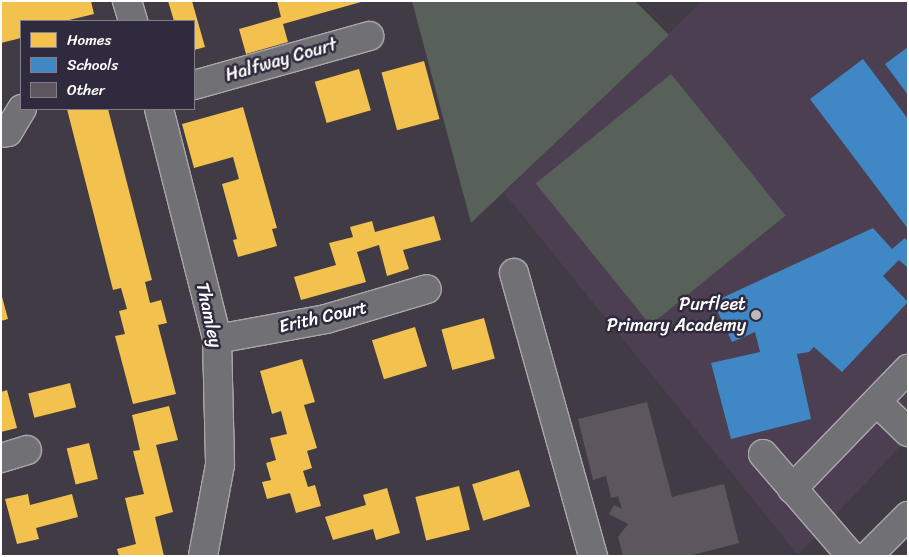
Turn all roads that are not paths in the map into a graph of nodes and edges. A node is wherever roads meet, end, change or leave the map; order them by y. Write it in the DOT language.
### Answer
graph roads {
  1 [pos="127,1"];
  2 [pos="133,20"];
  3 [pos="369,36"];
  4 [pos="195,85"];
  5 [pos="21,110"];
  6 [pos="159,110"];
  7 [pos="1,133"];
  8 [pos="514,273"];
  9 [pos="427,290"];
  10 [pos="217,339"];
  11 [pos="908,369"];
  12 [pos="876,402"];
  13 [pos="908,432"];
  14 [pos="27,450"];
  15 [pos="763,454"];
  16 [pos="1,458"];
  17 [pos="792,489"];
  18 [pos="908,516"];
  19 [pos="203,556"];
  20 [pos="593,556"];
  21 [pos="851,556"];
  22 [pos="868,556"];
  1 -- 2 [label="street"];
  3 -- 4 [label="street, Halfway Court"];
  5 -- 7 [label="street"];
  6 -- 10 [label="street, Thamley"];
  8 -- 20 [label="street"];
  9 -- 10 [label="street, Erith Court"];
  10 -- 19 [label="street, Thamley"];
  11 -- 12 [label="street"];
  12 -- 13 [label="street"];
  12 -- 17 [label="street"];
  14 -- 16 [label="street"];
  15 -- 17 [label="street"];
  17 -- 21 [label="street"];
  18 -- 22 [label="street"];
}
